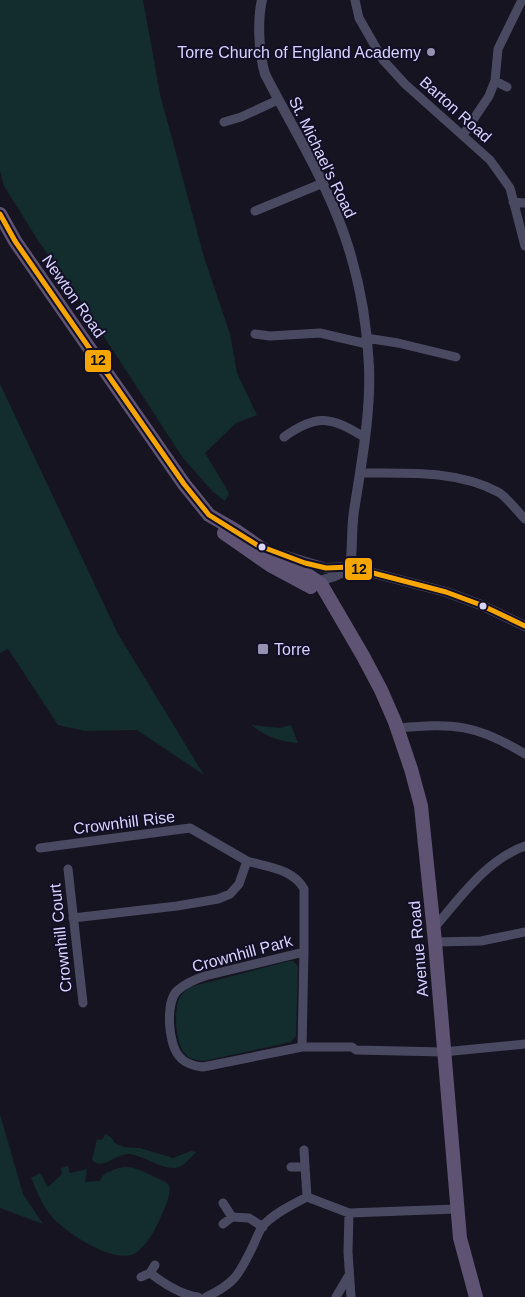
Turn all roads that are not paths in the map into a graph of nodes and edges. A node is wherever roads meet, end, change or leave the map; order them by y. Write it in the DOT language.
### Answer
graph roads {
  1 [pos="262,0"];
  2 [pos="355,0"];
  3 [pos="522,0"];
  4 [pos="495,81"];
  5 [pos="507,87"];
  6 [pos="278,100"];
  7 [pos="224,122"];
  8 [pos="463,136"];
  9 [pos="323,183"];
  10 [pos="513,202"];
  11 [pos="525,203"];
  12 [pos="254,211"];
  13 [pos="0,214"];
  14 [pos="525,246"];
  15 [pos="255,334"];
  16 [pos="367,341"];
  17 [pos="456,357"];
  18 [pos="284,437"];
  19 [pos="364,437"];
  20 [pos="361,473"];
  21 [pos="208,515"];
  22 [pos="525,519"];
  23 [pos="257,544"];
  24 [pos="350,568"];
  25 [pos="340,575"];
  26 [pos="289,576"];
  27 [pos="318,581"];
  28 [pos="330,597"];
  29 [pos="339,614"];
  30 [pos="525,626"];
  31 [pos="398,728"];
  32 [pos="525,754"];
  33 [pos="525,846"];
  34 [pos="40,848"];
  35 [pos="246,861"];
  36 [pos="68,869"];
  37 [pos="73,918"];
  38 [pos="525,932"];
  39 [pos="435,935"];
  40 [pos="304,952"];
  41 [pos="82,1003"];
  42 [pos="525,1044"];
  43 [pos="302,1047"];
  44 [pos="444,1052"];
  45 [pos="304,1150"];
  46 [pos="291,1167"];
  47 [pos="304,1167"];
  48 [pos="306,1196"];
  49 [pos="223,1204"];
  50 [pos="457,1209"];
  51 [pos="349,1213"];
  52 [pos="232,1217"];
  53 [pos="223,1224"];
  54 [pos="262,1227"];
  55 [pos="349,1275"];
  56 [pos="141,1277"];
  57 [pos="198,1297"];
  58 [pos="206,1297"];
  59 [pos="336,1297"];
  60 [pos="351,1297"];
  61 [pos="476,1297"];
  1 -- 6 [label="street, St. Michael's Road"];
  2 -- 8 [label="street, Barton Road"];
  3 -- 4 [label="street"];
  4 -- 5 [label="street"];
  4 -- 8 [label="street"];
  6 -- 7 [label="street"];
  6 -- 9 [label="street, St. Michael's Road"];
  8 -- 10 [label="street, Barton Road"];
  9 -- 12 [label="street"];
  9 -- 16 [label="street, St. Michael's Road"];
  10 -- 11 [label="street"];
  10 -- 14 [label="street, Barton Road"];
  13 -- 21 [label="main road, Newton Road"];
  15 -- 16 [label="street"];
  16 -- 17 [label="street"];
  16 -- 19 [label="street, St. Michael's Road"];
  18 -- 19 [label="street"];
  19 -- 20 [label="street, St. Michael's Road"];
  20 -- 22 [label="street"];
  20 -- 24 [label="street, St. Michael's Road"];
  21 -- 23 [label="main road, Newton Road"];
  21 -- 26 [label="main road"];
  23 -- 24 [label="street, Newton Road"];
  23 -- 26 [label="main road, Avenue Road"];
  24 -- 25 [label="street"];
  24 -- 30 [label="street, Newton Road"];
  25 -- 27 [label="street"];
  25 -- 28 [label="street"];
  26 -- 27 [label="main road, Avenue Road"];
  26 -- 29 [label="main road, Avenue Road"];
  27 -- 28 [label="main road, Avenue Road"];
  28 -- 29 [label="main road, Avenue Road"];
  29 -- 31 [label="main road, Avenue Road"];
  31 -- 32 [label="street"];
  31 -- 39 [label="main road, Avenue Road"];
  33 -- 39 [label="street"];
  34 -- 35 [label="street, Crownhill Rise"];
  35 -- 37 [label="street"];
  35 -- 40 [label="street, Crownhill Park"];
  36 -- 37 [label="street, Crownhill Court"];
  37 -- 41 [label="street, Crownhill Court"];
  38 -- 39 [label="street"];
  39 -- 44 [label="main road, Avenue Road"];
  40 -- 43 [label="street, Crownhill Park"];
  40 -- 43 [label="street, Crownhill Park"];
  42 -- 44 [label="street, Crownhill Park"];
  43 -- 44 [label="street, Crownhill Park"];
  44 -- 50 [label="main road, Avenue Road"];
  45 -- 47 [label="street"];
  46 -- 47 [label="street"];
  47 -- 48 [label="street"];
  48 -- 51 [label="street"];
  48 -- 54 [label="street"];
  49 -- 52 [label="street"];
  50 -- 51 [label="street"];
  50 -- 61 [label="main road, Avenue Road"];
  51 -- 55 [label="street"];
  52 -- 53 [label="street"];
  52 -- 54 [label="street"];
  54 -- 58 [label="street"];
  55 -- 59 [label="street"];
  55 -- 60 [label="street"];
  56 -- 57 [label="street"];
}
